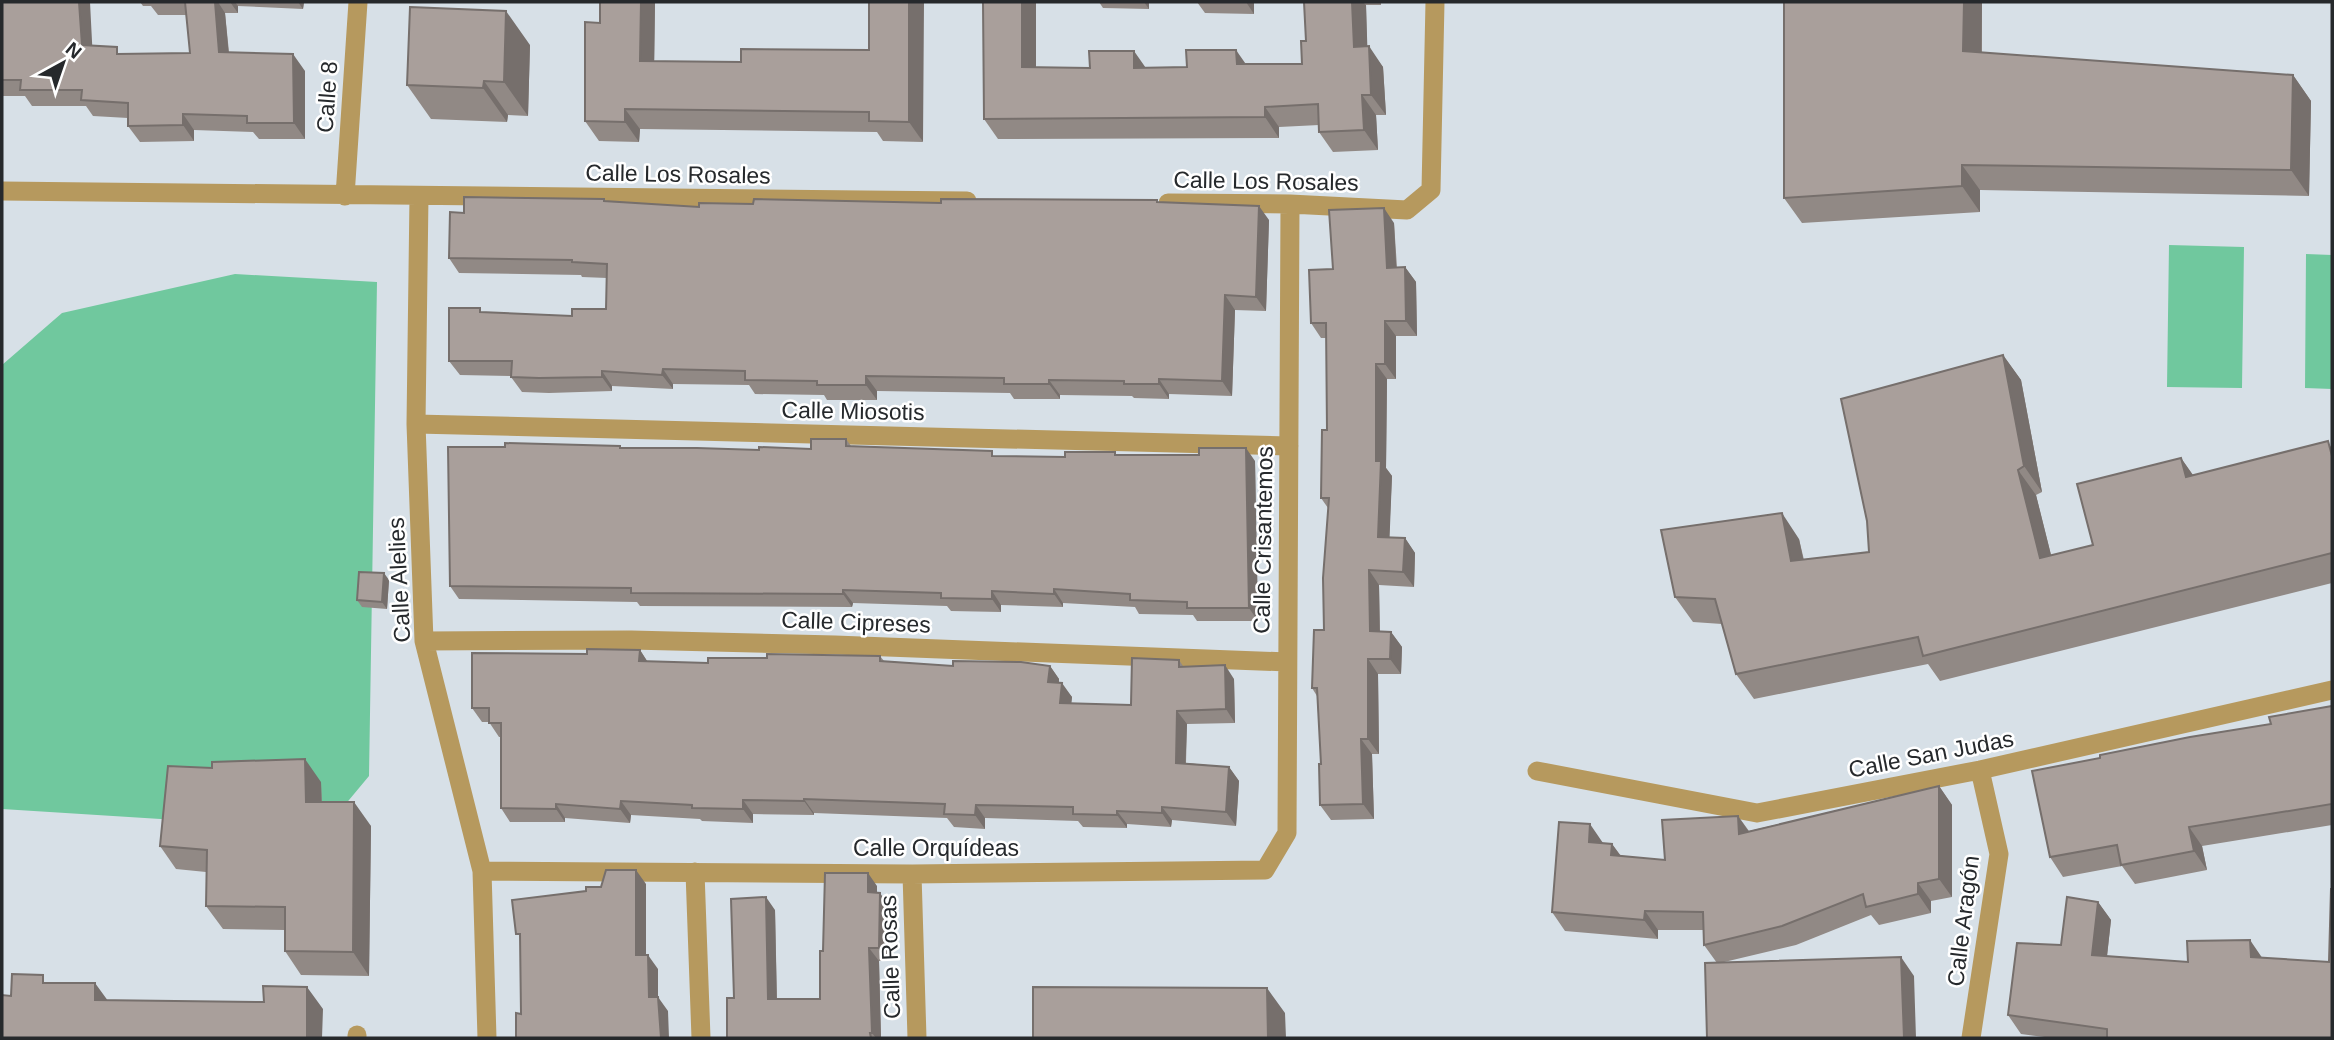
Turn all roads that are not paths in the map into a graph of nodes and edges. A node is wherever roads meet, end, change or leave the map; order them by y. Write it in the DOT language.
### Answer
graph roads {
  1 [pos="358,2"];
  2 [pos="1435,2"];
  3 [pos="2,191"];
  4 [pos="345,196"];
  5 [pos="419,196"];
  6 [pos="986,202"];
  7 [pos="1152,203"];
  8 [pos="1290,204"];
  9 [pos="416,424"];
  10 [pos="1289,446"];
  11 [pos="424,641"];
  12 [pos="1287,662"];
  13 [pos="2332,690"];
  14 [pos="1980,770"];
  15 [pos="1537,771"];
  16 [pos="1265,870"];
  17 [pos="482,871"];
  18 [pos="695,872"];
  19 [pos="912,874"];
  20 [pos="487,1038"];
  21 [pos="701,1038"];
  22 [pos="917,1038"];
  23 [pos="1972,1038"];
  1 -- 4 [label="street, Calle 8"];
  2 -- 8 [label="street, Calle Los Rosales"];
  3 -- 4 [label="street, Calle Los Rosales"];
  4 -- 5 [label="street, Calle Los Rosales"];
  5 -- 6 [label="street, Calle Los Rosales"];
  5 -- 9 [label="street, Calle Alelies"];
  7 -- 8 [label="street, Calle Los Rosales"];
  8 -- 10 [label="street, Calle Crisantemos"];
  9 -- 10 [label="street, Calle Miosotis"];
  9 -- 11 [label="street, Calle Alelies"];
  10 -- 12 [label="street, Calle Crisantemos"];
  11 -- 12 [label="street, Calle Cipreses"];
  11 -- 17 [label="street, Calle Alelies"];
  12 -- 16 [label="street, Calle Crisantemos"];
  13 -- 14 [label="street, Calle San Judas"];
  14 -- 15 [label="street, Calle San Judas"];
  14 -- 23 [label="street, Calle Aragón"];
  16 -- 19 [label="street, Calle Orquídeas"];
  17 -- 18 [label="street, Calle Orquídeas"];
  17 -- 20 [label="street, Calle Alelies"];
  18 -- 19 [label="street, Calle Orquídeas"];
  18 -- 21 [label="street"];
  19 -- 22 [label="street, Calle Rosas"];
}
